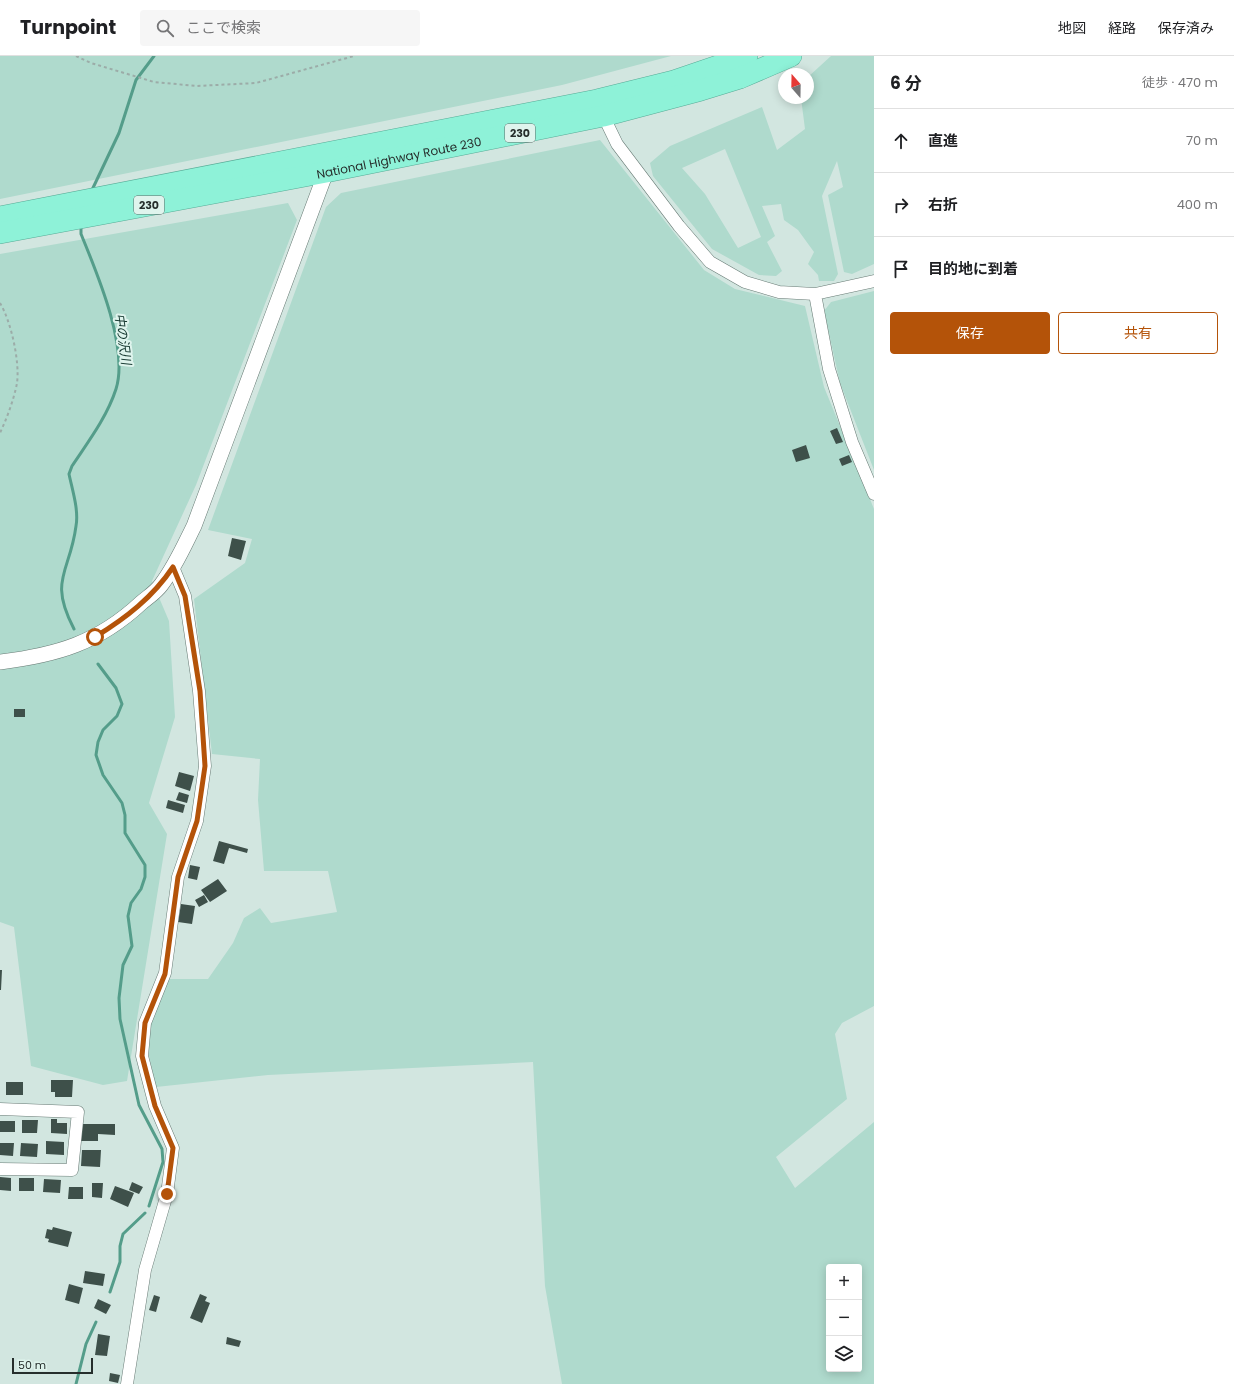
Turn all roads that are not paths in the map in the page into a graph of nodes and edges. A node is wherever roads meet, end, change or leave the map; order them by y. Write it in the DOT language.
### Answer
graph roads {
  1 [pos="791,56"];
  2 [pos="740,65"];
  3 [pos="600,108"];
  4 [pos="327,163"];
  5 [pos="297,168"];
  6 [pos="0,217"];
  7 [pos="0,234"];
  8 [pos="874,281"];
  9 [pos="815,294"];
  10 [pos="874,494"];
  11 [pos="173,567"];
  12 [pos="0,662"];
  13 [pos="0,1109"];
  14 [pos="0,1169"];
  15 [pos="128,1384"];
  1 -- 2 [label="highway, National Highway Route 230 / 230"];
  2 -- 3 [label="highway, National Highway Route 230 / 230"];
  3 -- 4 [label="highway, National Highway Route 230 / 230"];
  3 -- 9 [label="street"];
  4 -- 5 [label="highway, National Highway Route 230 / 230"];
  4 -- 11 [label="street"];
  5 -- 6 [label="highway, National Highway Route 230 / 230"];
  5 -- 7 [label="highway, National Highway Route 230 / 230"];
  8 -- 9 [label="street"];
  9 -- 10 [label="street"];
  11 -- 12 [label="street"];
  11 -- 15 [label="street"];
  13 -- 14 [label="street"];
}
